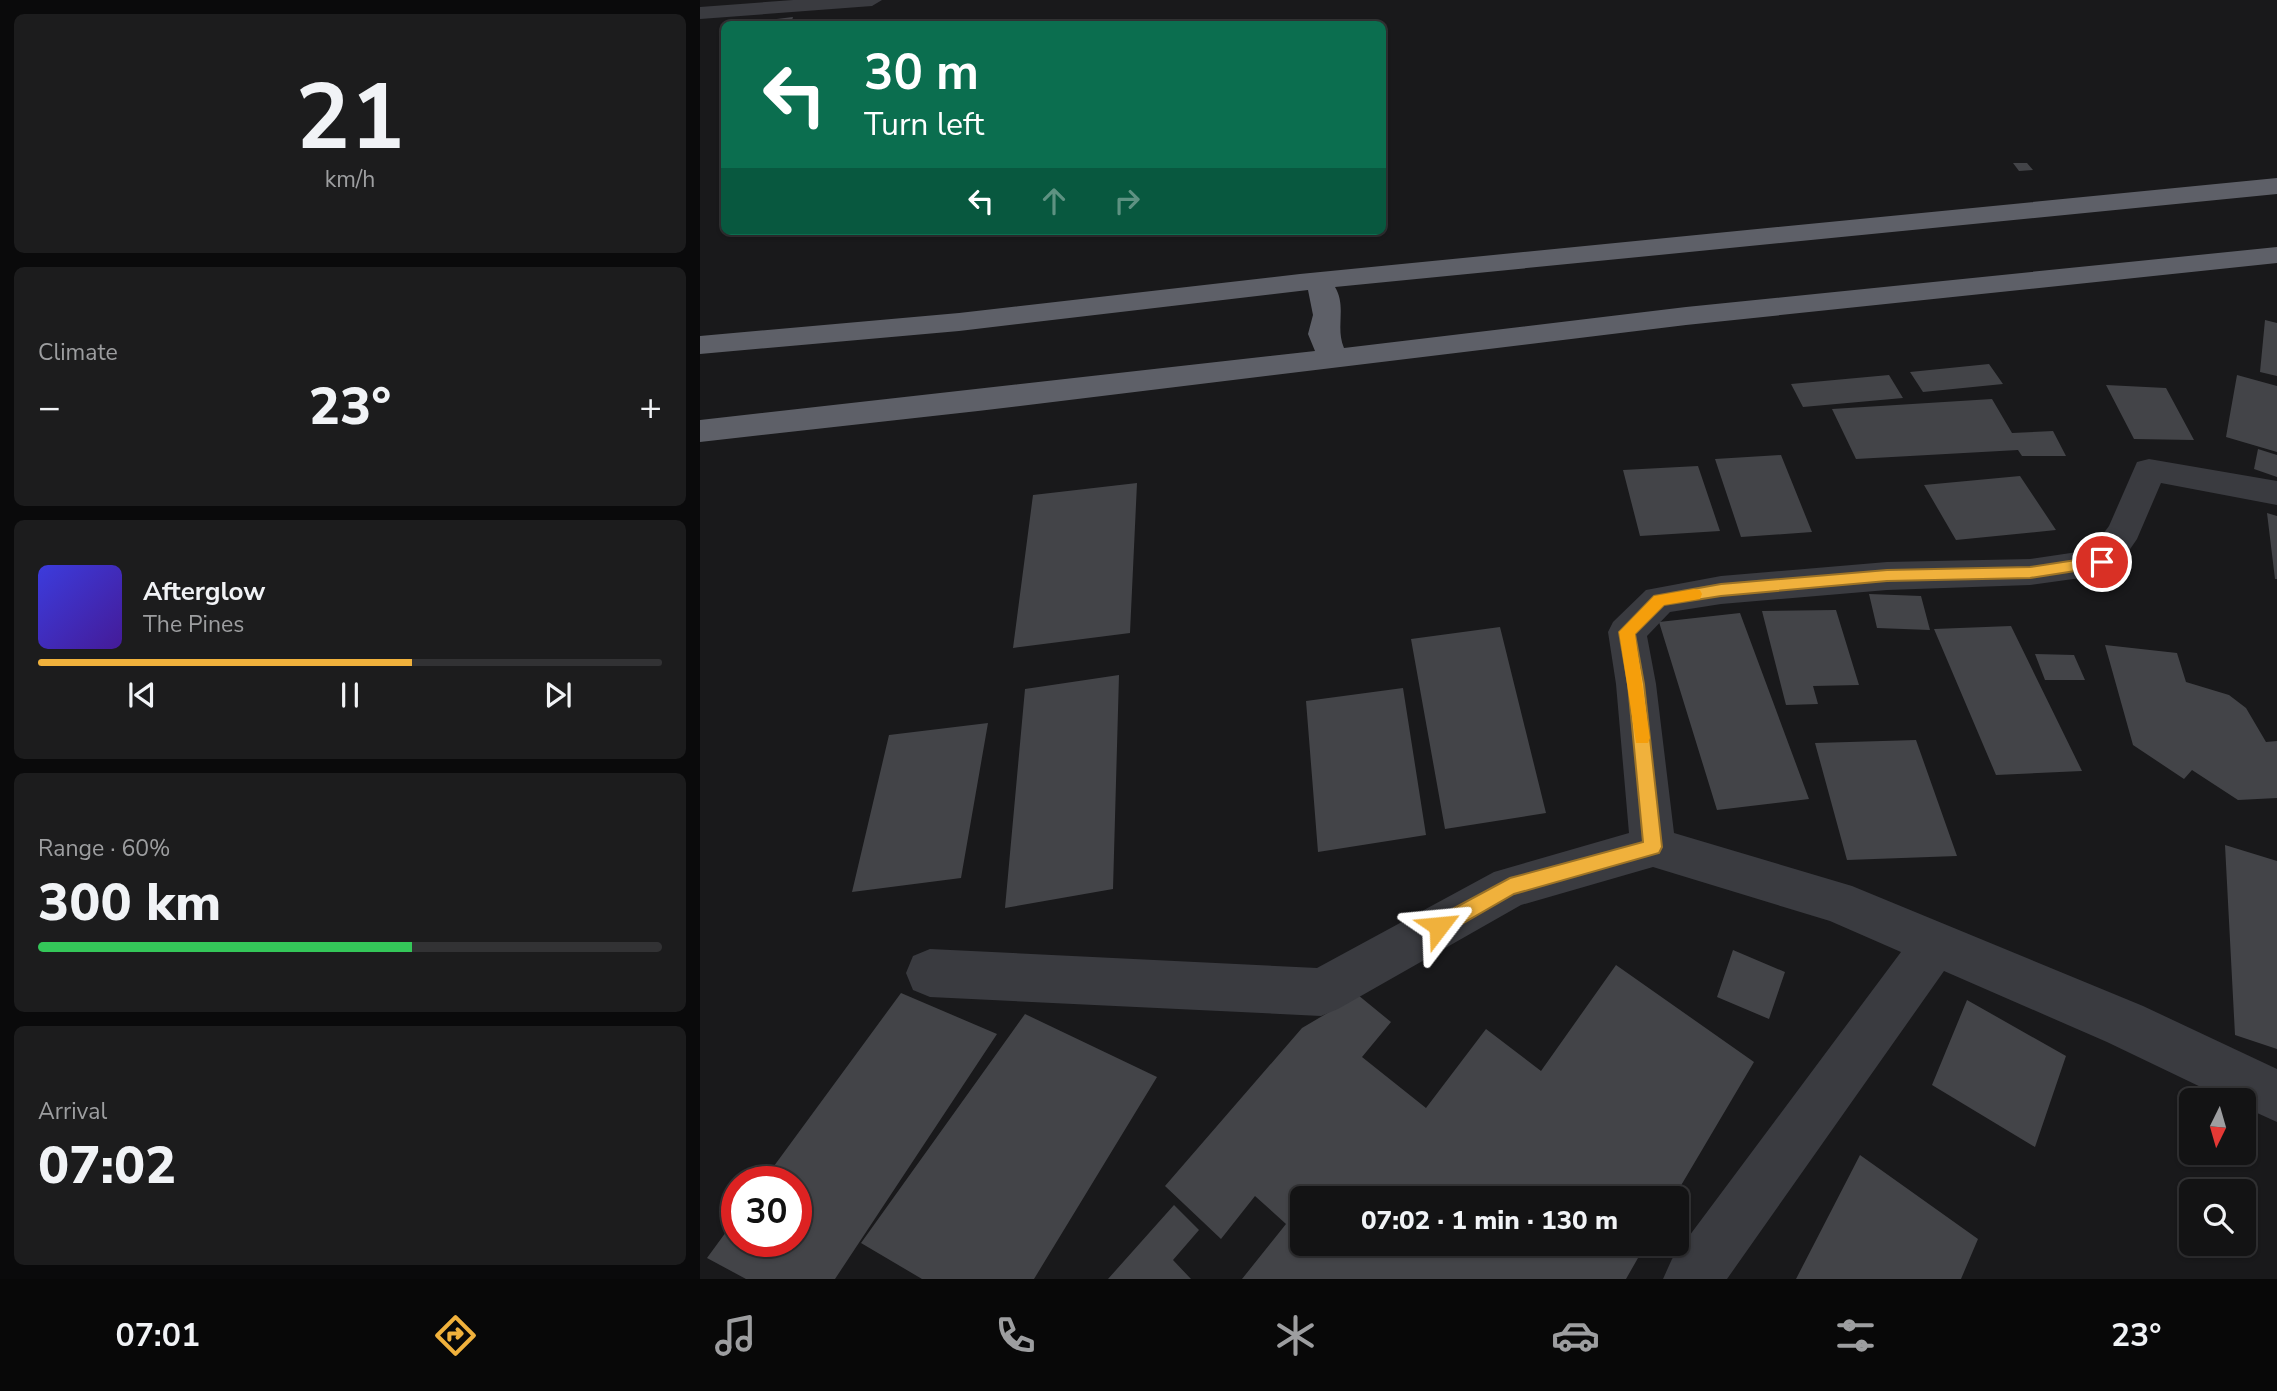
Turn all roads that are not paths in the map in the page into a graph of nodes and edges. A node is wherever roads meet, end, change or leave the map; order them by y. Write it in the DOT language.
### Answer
graph roads {
  1 [pos="872,0"];
  2 [pos="700,13"];
  3 [pos="2277,187"];
  4 [pos="2277,255"];
  5 [pos="1300,282"];
  6 [pos="700,345"];
  7 [pos="1334,357"];
  8 [pos="700,431"];
  9 [pos="2277,493"];
  10 [pos="1653,847"];
  11 [pos="1936,944"];
  12 [pos="930,973"];
  13 [pos="2277,1096"];
  14 [pos="1692,1279"];
  1 -- 2 [label="street"];
  3 -- 5 [label="highway"];
  4 -- 7 [label="highway"];
  5 -- 6 [label="highway"];
  5 -- 7 [label="highway"];
  7 -- 8 [label="highway"];
  9 -- 10 [label="street"];
  10 -- 11 [label="street"];
  10 -- 12 [label="street"];
  11 -- 13 [label="street"];
  11 -- 14 [label="street"];
}
